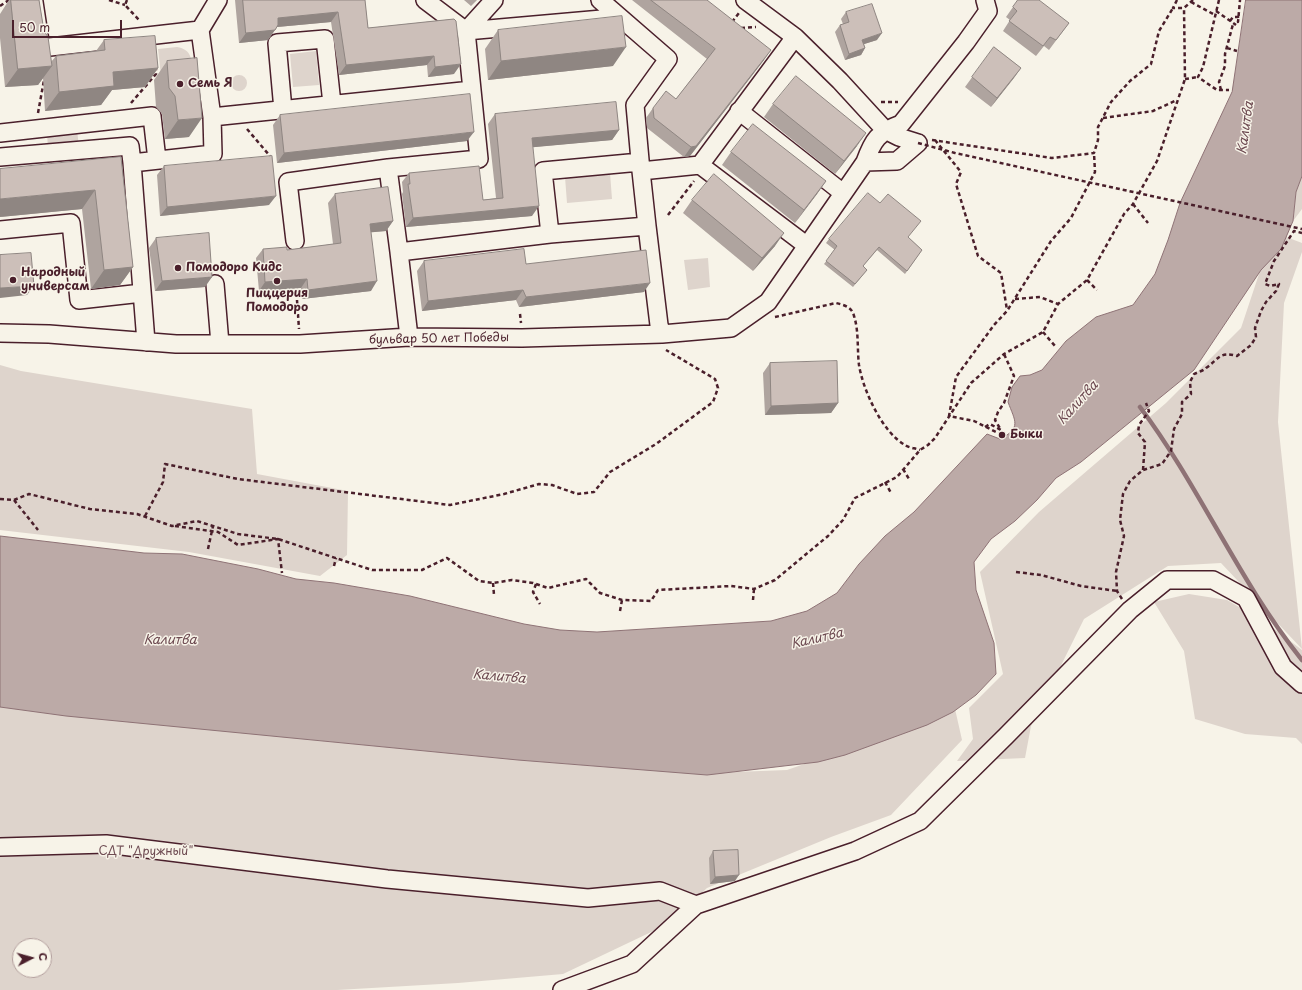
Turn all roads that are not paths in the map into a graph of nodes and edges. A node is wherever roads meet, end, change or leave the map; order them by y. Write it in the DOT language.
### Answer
graph roads {
  1 [pos="29,0"];
  2 [pos="218,0"];
  3 [pos="425,0"];
  4 [pos="494,0"];
  5 [pos="600,0"];
  6 [pos="745,0"];
  7 [pos="989,4"];
  8 [pos="620,18"];
  9 [pos="200,30"];
  10 [pos="466,31"];
  11 [pos="795,37"];
  12 [pos="472,90"];
  13 [pos="332,104"];
  14 [pos="283,110"];
  15 [pos="739,111"];
  16 [pos="212,117"];
  17 [pos="885,130"];
  18 [pos="0,133"];
  19 [pos="131,154"];
  20 [pos="0,157"];
  21 [pos="157,160"];
  22 [pos="865,162"];
  23 [pos="640,166"];
  24 [pos="702,166"];
  25 [pos="388,168"];
  26 [pos="843,193"];
  27 [pos="647,226"];
  28 [pos="0,230"];
  29 [pos="550,234"];
  30 [pos="295,241"];
  31 [pos="806,245"];
  32 [pos="399,252"];
  33 [pos="215,284"];
  34 [pos="142,293"];
  35 [pos="0,333"];
  36 [pos="662,334"];
  37 [pos="409,337"];
  38 [pos="146,342"];
  39 [pos="220,344"];
  40 [pos="1302,684"];
  41 [pos="0,847"];
  42 [pos="696,905"];
  43 [pos="562,990"];
  1 -- 9 [label="street"];
  2 -- 9 [label="street"];
  3 -- 10 [label="street"];
  4 -- 10 [label="street"];
  5 -- 8 [label="street"];
  6 -- 11 [label="street"];
  7 -- 17 [label="street"];
  8 -- 10 [label="street"];
  8 -- 23 [label="street"];
  9 -- 16 [label="street"];
  10 -- 12 [label="street"];
  11 -- 15 [label="street"];
  11 -- 17 [label="street"];
  12 -- 13 [label="street"];
  12 -- 25 [label="street"];
  13 -- 14 [label="street"];
  13 -- 14 [label="street"];
  14 -- 16 [label="street"];
  15 -- 24 [label="street"];
  15 -- 26 [label="street"];
  16 -- 21 [label="street"];
  17 -- 22 [label="street"];
  17 -- 22 [label="street"];
  18 -- 21 [label="street"];
  19 -- 20 [label="street"];
  19 -- 21 [label="street"];
  19 -- 34 [label="street"];
  22 -- 26 [label="street"];
  23 -- 24 [label="street"];
  23 -- 27 [label="street"];
  23 -- 29 [label="street"];
  24 -- 31 [label="street"];
  25 -- 30 [label="street"];
  25 -- 32 [label="street"];
  26 -- 31 [label="street"];
  27 -- 29 [label="street"];
  27 -- 36 [label="street"];
  28 -- 34 [label="street"];
  29 -- 32 [label="street"];
  31 -- 36 [label="street, бульвар 50 лет Победы"];
  32 -- 37 [label="street"];
  33 -- 39 [label="street"];
  34 -- 38 [label="street"];
  35 -- 38 [label="street, бульвар 50 лет Победы"];
  36 -- 37 [label="street, бульвар 50 лет Победы"];
  37 -- 39 [label="street, бульвар 50 лет Победы"];
  38 -- 39 [label="street, бульвар 50 лет Победы"];
  40 -- 42 [label="street"];
  41 -- 42 [label="street"];
  42 -- 43 [label="street"];
}
